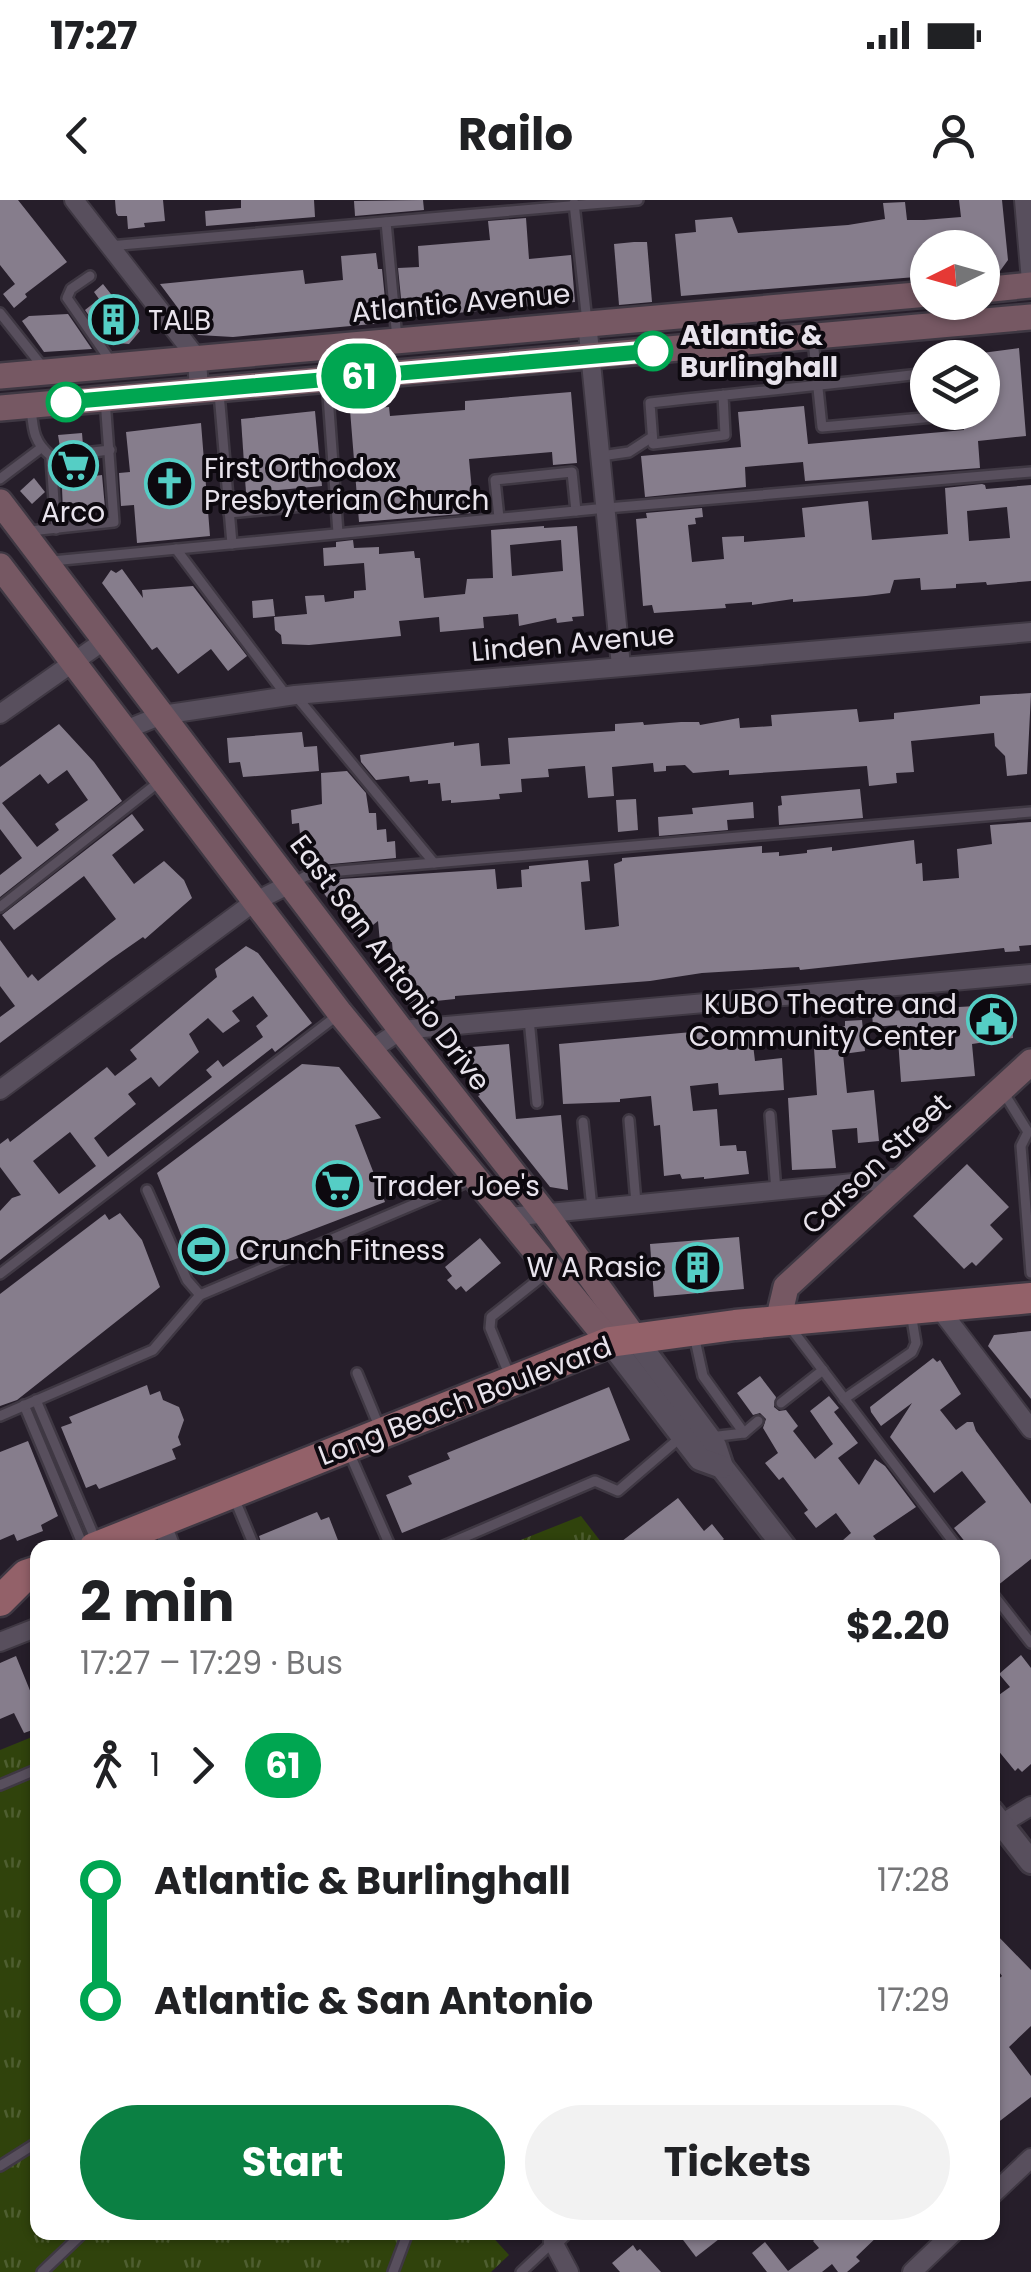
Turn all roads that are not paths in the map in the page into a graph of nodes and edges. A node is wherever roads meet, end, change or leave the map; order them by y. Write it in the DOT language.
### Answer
graph roads {
  1 [pos="74,200"];
  2 [pos="638,200"];
  3 [pos="1024,200"];
  4 [pos="574,203"];
  5 [pos="386,222"];
  6 [pos="110,246"];
  7 [pos="90,276"];
  8 [pos="1031,283"];
  9 [pos="1000,287"];
  10 [pos="910,295"];
  11 [pos="0,313"];
  12 [pos="1031,317"];
  13 [pos="587,322"];
  14 [pos="813,337"];
  15 [pos="397,339"];
  16 [pos="592,356"];
  17 [pos="196,358"];
  18 [pos="114,365"];
  19 [pos="48,371"];
  20 [pos="910,375"];
  21 [pos="0,376"];
  22 [pos="327,379"];
  23 [pos="818,386"];
  24 [pos="209,391"];
  25 [pos="723,395"];
  26 [pos="105,399"];
  27 [pos="31,405"];
  28 [pos="0,408"];
  29 [pos="910,419"];
  30 [pos="652,438"];
  31 [pos="41,448"];
  32 [pos="110,450"];
  33 [pos="84,453"];
  34 [pos="602,456"];
  35 [pos="1031,472"];
  36 [pos="0,479"];
  37 [pos="335,504"];
  38 [pos="606,508"];
  39 [pos="576,511"];
  40 [pos="229,514"];
  41 [pos="499,518"];
  42 [pos="8,520"];
  43 [pos="56,529"];
  44 [pos="338,533"];
  45 [pos="232,544"];
  46 [pos="176,549"];
  47 [pos="44,562"];
  48 [pos="0,566"];
  49 [pos="1031,632"];
  50 [pos="105,640"];
  51 [pos="73,664"];
  52 [pos="621,666"];
  53 [pos="291,696"];
  54 [pos="0,714"];
  55 [pos="162,714"];
  56 [pos="125,730"];
  57 [pos="162,779"];
  58 [pos="1031,812"];
  59 [pos="434,864"];
  60 [pos="292,883"];
  61 [pos="254,902"];
  62 [pos="0,906"];
  63 [pos="1031,974"];
  64 [pos="340,1013"];
  65 [pos="530,1019"];
  66 [pos="401,1030"];
  67 [pos="371,1050"];
  68 [pos="1031,1062"];
  69 [pos="1002,1089"];
  70 [pos="0,1090"];
  71 [pos="537,1103"];
  72 [pos="770,1116"];
  73 [pos="629,1120"];
  74 [pos="584,1122"];
  75 [pos="477,1178"];
  76 [pos="904,1178"];
  77 [pos="147,1190"];
  78 [pos="776,1192"];
  79 [pos="636,1206"];
  80 [pos="592,1210"];
  81 [pos="546,1215"];
  82 [pos="510,1217"];
  83 [pos="551,1270"];
  84 [pos="1031,1273"];
  85 [pos="0,1274"];
  86 [pos="200,1295"];
  87 [pos="1031,1298"];
  88 [pos="925,1309"];
  89 [pos="782,1321"];
  90 [pos="694,1330"];
  91 [pos="622,1340"];
  92 [pos="822,1370"];
  93 [pos="357,1373"];
  94 [pos="512,1382"];
  95 [pos="844,1399"];
  96 [pos="36,1400"];
  97 [pos="781,1403"];
  98 [pos="24,1406"];
  99 [pos="0,1416"];
  100 [pos="758,1421"];
  101 [pos="1031,1430"];
  102 [pos="744,1433"];
  103 [pos="382,1434"];
  104 [pos="683,1435"];
  105 [pos="708,1437"];
  106 [pos="347,1447"];
  107 [pos="722,1467"];
  108 [pos="232,1493"];
  109 [pos="166,1533"];
  110 [pos="89,1540"];
  111 [pos="89,1540"];
  112 [pos="129,1540"];
  113 [pos="252,1540"];
  114 [pos="388,1540"];
  115 [pos="458,1540"];
  116 [pos="780,1540"];
  117 [pos="952,1540"];
  118 [pos="21,1574"];
  119 [pos="0,1601"];
  120 [pos="1000,1602"];
  121 [pos="30,1630"];
  122 [pos="0,1642"];
  123 [pos="1031,1643"];
  124 [pos="30,1772"];
  125 [pos="0,1785"];
  126 [pos="1031,1806"];
  127 [pos="1000,1819"];
  128 [pos="1000,1827"];
  129 [pos="1031,1862"];
  130 [pos="30,2147"];
  131 [pos="1031,2158"];
  132 [pos="0,2166"];
  133 [pos="1000,2187"];
  134 [pos="76,2240"];
  135 [pos="405,2240"];
  136 [pos="556,2240"];
  137 [pos="559,2240"];
  138 [pos="946,2240"];
  139 [pos="42,2272"];
  140 [pos="393,2272"];
  141 [pos="521,2272"];
  142 [pos="569,2272"];
  143 [pos="912,2272"];
  1 -- 6 [label="street"];
  2 -- 4 [label="lane"];
  3 -- 8 [label="street"];
  4 -- 5 [label="lane"];
  4 -- 13 [label="lane"];
  5 -- 6 [label="lane"];
  5 -- 15 [label="lane"];
  6 -- 17 [label="street"];
  7 -- 18 [label="lane"];
  8 -- 9 [label="main road"];
  10 -- 13 [label="main road, Atlantic Avenue"];
  11 -- 19 [label="lane"];
  12 -- 14 [label="main road"];
  13 -- 15 [label="main road, Atlantic Avenue"];
  13 -- 16 [label="street"];
  14 -- 16 [label="main road"];
  14 -- 23 [label="lane"];
  15 -- 17 [label="main road, Atlantic Avenue"];
  16 -- 22 [label="main road"];
  16 -- 34 [label="street"];
  17 -- 18 [label="main road, Atlantic Avenue"];
  17 -- 24 [label="street"];
  18 -- 19 [label="main road, Atlantic Avenue"];
  19 -- 21 [label="main road, Atlantic Avenue"];
  20 -- 23 [label="lane"];
  22 -- 24 [label="main road"];
  22 -- 37 [label="lane"];
  23 -- 25 [label="lane"];
  23 -- 29 [label="lane"];
  24 -- 26 [label="main road"];
  24 -- 40 [label="lane"];
  25 -- 30 [label="lane"];
  25 -- 30 [label="lane"];
  26 -- 27 [label="main road"];
  26 -- 32 [label="lane"];
  27 -- 28 [label="main road"];
  27 -- 31 [label="lane"];
  30 -- 34 [label="lane"];
  31 -- 36 [label="lane"];
  31 -- 43 [label="lane"];
  32 -- 33 [label="lane"];
  32 -- 43 [label="lane"];
  34 -- 38 [label="street"];
  35 -- 38 [label="lane"];
  37 -- 40 [label="lane"];
  37 -- 44 [label="lane"];
  38 -- 39 [label="lane"];
  38 -- 52 [label="street"];
  39 -- 41 [label="lane"];
  39 -- 41 [label="lane"];
  40 -- 45 [label="lane"];
  41 -- 44 [label="lane"];
  42 -- 43 [label="lane"];
  42 -- 47 [label="main road, East San Antonio Drive"];
  44 -- 45 [label="lane"];
  45 -- 46 [label="lane"];
  46 -- 47 [label="lane"];
  46 -- 53 [label="lane"];
  47 -- 50 [label="main road, East San Antonio Drive"];
  48 -- 51 [label="main road, East San Antonio Drive"];
  49 -- 52 [label="street, Linden Avenue"];
  50 -- 51 [label="street"];
  50 -- 55 [label="main road, East San Antonio Drive"];
  51 -- 54 [label="street"];
  51 -- 56 [label="main road, East San Antonio Drive"];
  52 -- 53 [label="street, Linden Avenue"];
  53 -- 55 [label="street, Linden Avenue"];
  53 -- 59 [label="lane"];
  55 -- 56 [label="street, Linden Avenue"];
  55 -- 60 [label="main road, East San Antonio Drive"];
  56 -- 57 [label="main road, East San Antonio Drive"];
  57 -- 61 [label="main road, East San Antonio Drive"];
  57 -- 62 [label="lane"];
  58 -- 59 [label="lane"];
  59 -- 60 [label="lane"];
  60 -- 61 [label="street"];
  60 -- 66 [label="main road, East San Antonio Drive"];
  61 -- 64 [label="main road, East San Antonio Drive"];
  61 -- 70 [label="street"];
  63 -- 65 [label="street"];
  64 -- 67 [label="main road, East San Antonio Drive"];
  64 -- 85 [label="lane"];
  65 -- 66 [label="street"];
  65 -- 71 [label="lane"];
  66 -- 67 [label="street"];
  66 -- 81 [label="main road, East San Antonio Drive"];
  67 -- 75 [label="main road, East San Antonio Drive"];
  68 -- 69 [label="main road, Carson Street"];
  69 -- 76 [label="main road, Carson Street"];
  69 -- 84 [label="lane"];
  72 -- 78 [label="lane"];
  73 -- 79 [label="lane"];
  74 -- 80 [label="lane"];
  75 -- 82 [label="main road, East San Antonio Drive"];
  75 -- 86 [label="lane"];
  76 -- 78 [label="street"];
  76 -- 89 [label="main road, Carson Street"];
  77 -- 86 [label="lane"];
  78 -- 79 [label="street"];
  79 -- 80 [label="street"];
  80 -- 81 [label="street"];
  81 -- 82 [label="street"];
  81 -- 91 [label="main road, East San Antonio Drive"];
  82 -- 83 [label="main road, East San Antonio Drive"];
  83 -- 91 [label="main road, East San Antonio Drive"];
  83 -- 94 [label="lane"];
  86 -- 96 [label="lane"];
  87 -- 88 [label="main road, Long Beach Boulevard"];
  88 -- 89 [label="main road, Long Beach Boulevard"];
  88 -- 95 [label="lane"];
  88 -- 101 [label="street"];
  89 -- 90 [label="main road, Long Beach Boulevard"];
  89 -- 92 [label="lane"];
  90 -- 91 [label="main road, Long Beach Boulevard"];
  90 -- 102 [label="lane"];
  91 -- 94 [label="main road, Long Beach Boulevard"];
  91 -- 104 [label="street, East San Antonio Drive"];
  91 -- 105 [label="street, East San Antonio Drive"];
  92 -- 95 [label="lane"];
  92 -- 97 [label="lane"];
  93 -- 103 [label="lane"];
  94 -- 103 [label="main road, Long Beach Boulevard"];
  95 -- 117 [label="lane"];
  96 -- 98 [label="lane"];
  96 -- 110 [label="lane"];
  98 -- 99 [label="lane"];
  98 -- 111 [label="lane"];
  100 -- 102 [label="lane"];
  102 -- 105 [label="lane"];
  103 -- 106 [label="main road, Long Beach Boulevard"];
  104 -- 107 [label="street, East San Antonio Drive"];
  104 -- 115 [label="lane"];
  105 -- 107 [label="street, East San Antonio Drive"];
  106 -- 108 [label="main road, Long Beach Boulevard"];
  106 -- 114 [label="lane"];
  107 -- 116 [label="street, East San Antonio Drive"];
  108 -- 109 [label="main road, Long Beach Boulevard"];
  108 -- 113 [label="lane"];
  109 -- 112 [label="main road, Long Beach Boulevard"];
  118 -- 119 [label="main road"];
  120 -- 123 [label="lane"];
  121 -- 122 [label="street"];
  124 -- 125 [label="lane"];
  126 -- 127 [label="street"];
  128 -- 129 [label="street"];
  130 -- 132 [label="lane"];
  131 -- 133 [label="street"];
  134 -- 139 [label="lane"];
  135 -- 140 [label="lane"];
  136 -- 141 [label="lane"];
  137 -- 142 [label="street"];
  138 -- 143 [label="street"];
}
